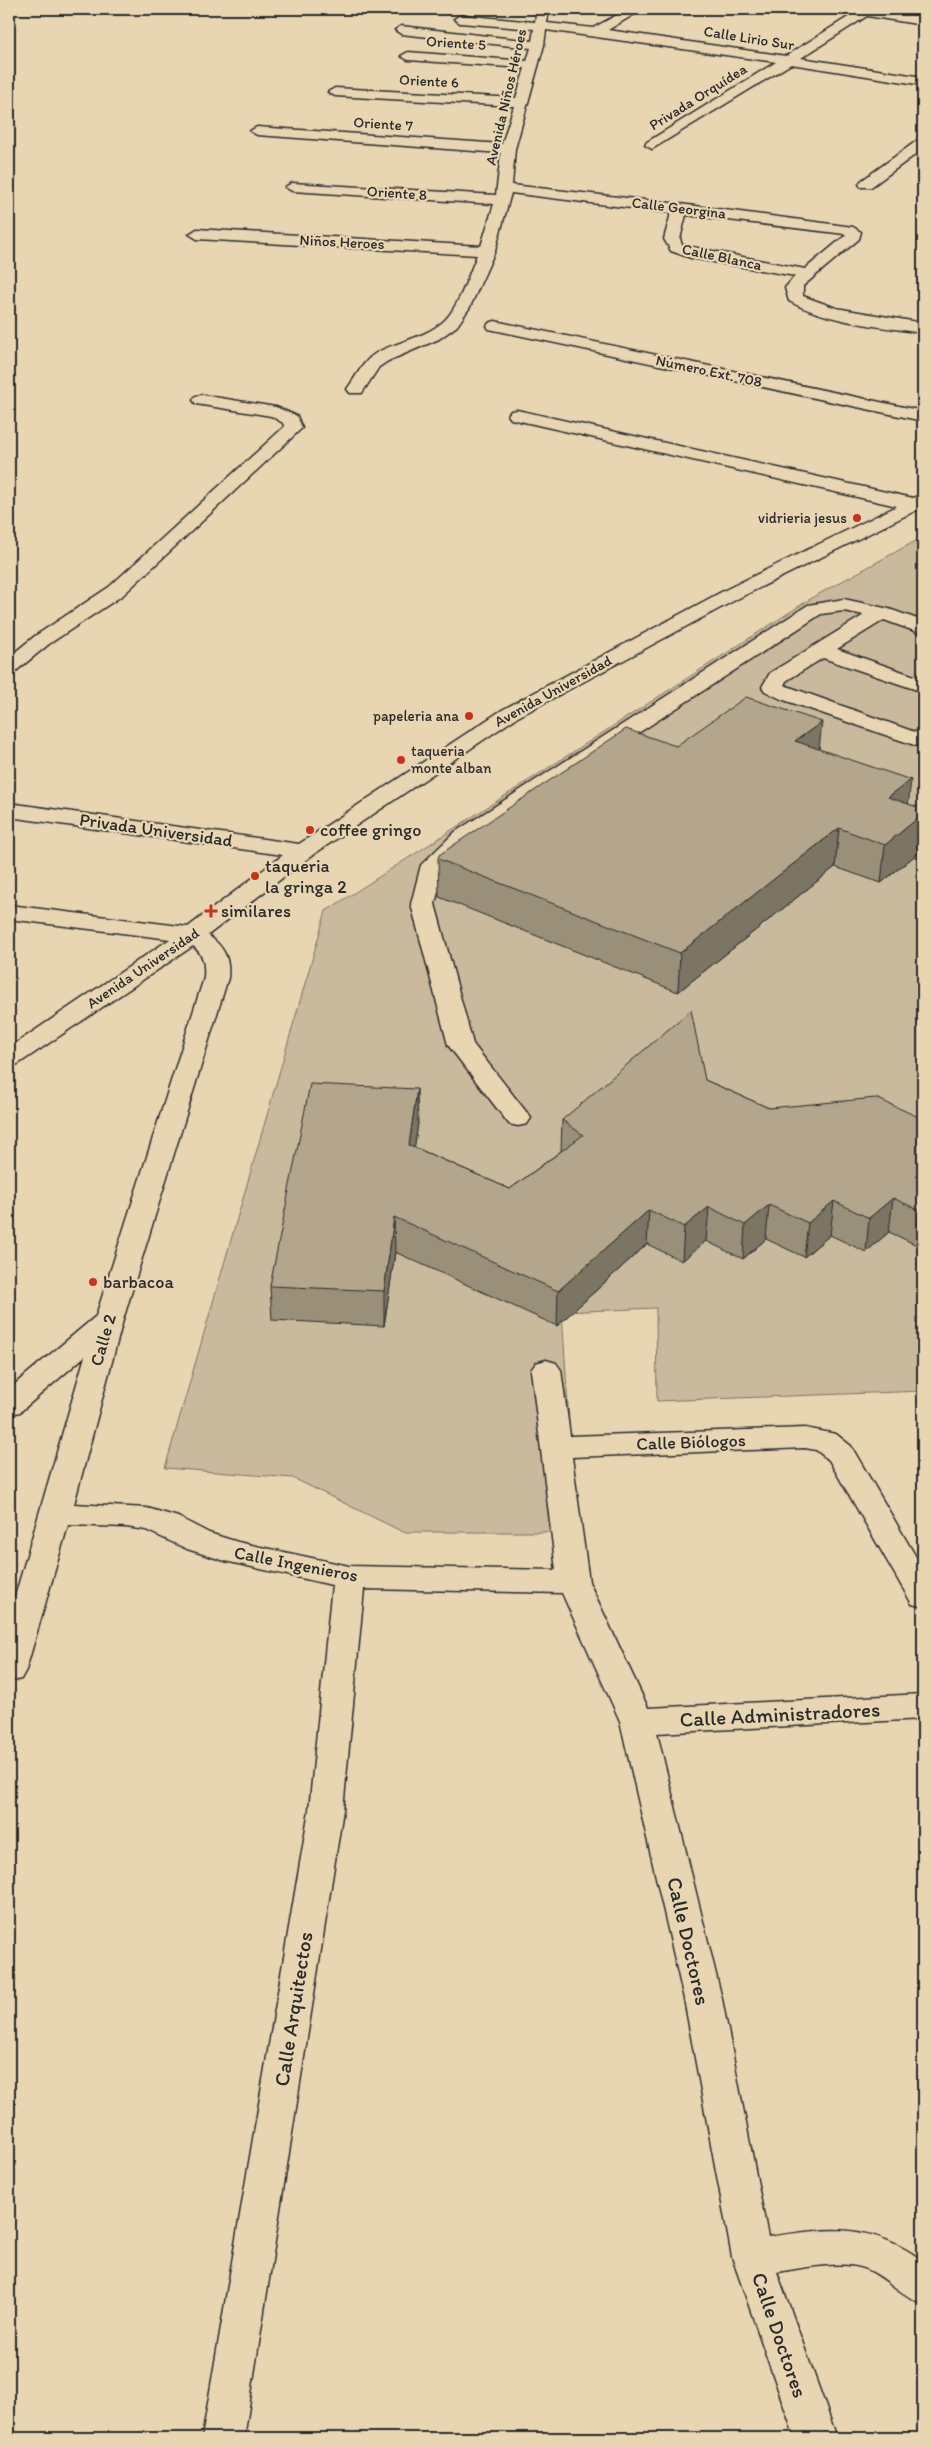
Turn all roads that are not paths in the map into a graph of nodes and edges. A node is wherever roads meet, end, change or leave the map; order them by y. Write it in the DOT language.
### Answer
graph roads {
  1 [pos="543,9"];
  2 [pos="637,9"];
  3 [pos="841,9"];
  4 [pos="867,10"];
  5 [pos="460,20"];
  6 [pos="923,21"];
  7 [pos="540,25"];
  8 [pos="401,30"];
  9 [pos="597,31"];
  10 [pos="538,45"];
  11 [pos="408,56"];
  12 [pos="786,61"];
  13 [pos="532,65"];
  14 [pos="923,81"];
  15 [pos="334,92"];
  16 [pos="521,102"];
  17 [pos="257,131"];
  18 [pos="652,145"];
  19 [pos="508,149"];
  20 [pos="920,149"];
  21 [pos="866,184"];
  22 [pos="292,187"];
  23 [pos="504,194"];
  24 [pos="680,208"];
  25 [pos="197,234"];
  26 [pos="487,251"];
  27 [pos="808,274"];
  28 [pos="495,326"];
  29 [pos="923,328"];
  30 [pos="356,389"];
  31 [pos="202,400"];
  32 [pos="517,415"];
  33 [pos="923,416"];
  34 [pos="919,502"];
  35 [pos="882,613"];
  36 [pos="923,628"];
  37 [pos="821,650"];
  38 [pos="9,667"];
  39 [pos="923,686"];
  40 [pos="923,742"];
  41 [pos="9,810"];
  42 [pos="303,851"];
  43 [pos="9,912"];
  44 [pos="194,935"];
  45 [pos="9,1059"];
  46 [pos="518,1118"];
  47 [pos="109,1320"];
  48 [pos="546,1370"];
  49 [pos="9,1405"];
  50 [pos="557,1447"];
  51 [pos="56,1514"];
  52 [pos="349,1577"];
  53 [pos="573,1582"];
  54 [pos="923,1596"];
  55 [pos="9,1670"];
  56 [pos="923,1706"];
  57 [pos="637,1721"];
  58 [pos="752,2257"];
  59 [pos="923,2285"];
  60 [pos="223,2438"];
  61 [pos="816,2438"];
  1 -- 7 [label="street, Avenida Niños Héroes"];
  2 -- 9 [label="street"];
  3 -- 4 [label="street"];
  4 -- 6 [label="street"];
  4 -- 12 [label="street, Privada Orquídea"];
  5 -- 7 [label="street, Calle Lirio Sur"];
  7 -- 9 [label="street, Calle Lirio Sur"];
  7 -- 10 [label="street, Avenida Niños Héroes"];
  8 -- 10 [label="street"];
  9 -- 12 [label="street, Calle Lirio Sur"];
  10 -- 13 [label="street, Avenida Niños Héroes"];
  11 -- 13 [label="street, Oriente 5"];
  12 -- 14 [label="street, Calle Lirio Sur"];
  12 -- 18 [label="street, Privada Orquídea"];
  13 -- 16 [label="street, Avenida Niños Héroes"];
  15 -- 16 [label="street, Oriente 6"];
  16 -- 19 [label="street, Avenida Niños Héroes"];
  17 -- 19 [label="street, Oriente 7"];
  19 -- 23 [label="street, Avenida Niños Héroes"];
  20 -- 21 [label="street"];
  22 -- 23 [label="street, Oriente 8"];
  23 -- 24 [label="street, Calle Georgina"];
  23 -- 26 [label="street, Avenida Niños Héroes"];
  24 -- 27 [label="street, Calle Blanca"];
  24 -- 27 [label="street, Calle Georgina"];
  25 -- 26 [label="street, Niños Heroes"];
  26 -- 30 [label="street, Avenida Niños Héroes"];
  27 -- 29 [label="street"];
  28 -- 33 [label="street, Número Ext. 708"];
  31 -- 38 [label="street"];
  32 -- 34 [label="street"];
  34 -- 42 [label="street, Avenida Universidad"];
  35 -- 36 [label="street"];
  35 -- 37 [label="street"];
  35 -- 46 [label="street"];
  37 -- 39 [label="street"];
  37 -- 40 [label="street"];
  41 -- 42 [label="street, Privada Universidad"];
  42 -- 44 [label="street, Avenida Universidad"];
  43 -- 44 [label="street"];
  44 -- 45 [label="street, Avenida Universidad"];
  44 -- 47 [label="street, Calle 2"];
  47 -- 49 [label="street"];
  47 -- 51 [label="street, Calle 2"];
  48 -- 50 [label="street, Calle Doctores"];
  50 -- 53 [label="street, Calle Doctores"];
  50 -- 54 [label="street, Calle Biólogos"];
  51 -- 52 [label="street, Calle Ingenieros"];
  51 -- 55 [label="street, Calle 2"];
  52 -- 53 [label="street, Calle Ingenieros"];
  52 -- 60 [label="street, Calle Arquitectos"];
  53 -- 57 [label="street, Calle Doctores"];
  56 -- 57 [label="street, Calle Administradores"];
  57 -- 58 [label="street, Calle Doctores"];
  58 -- 59 [label="street"];
  58 -- 61 [label="street, Calle Doctores"];
}
